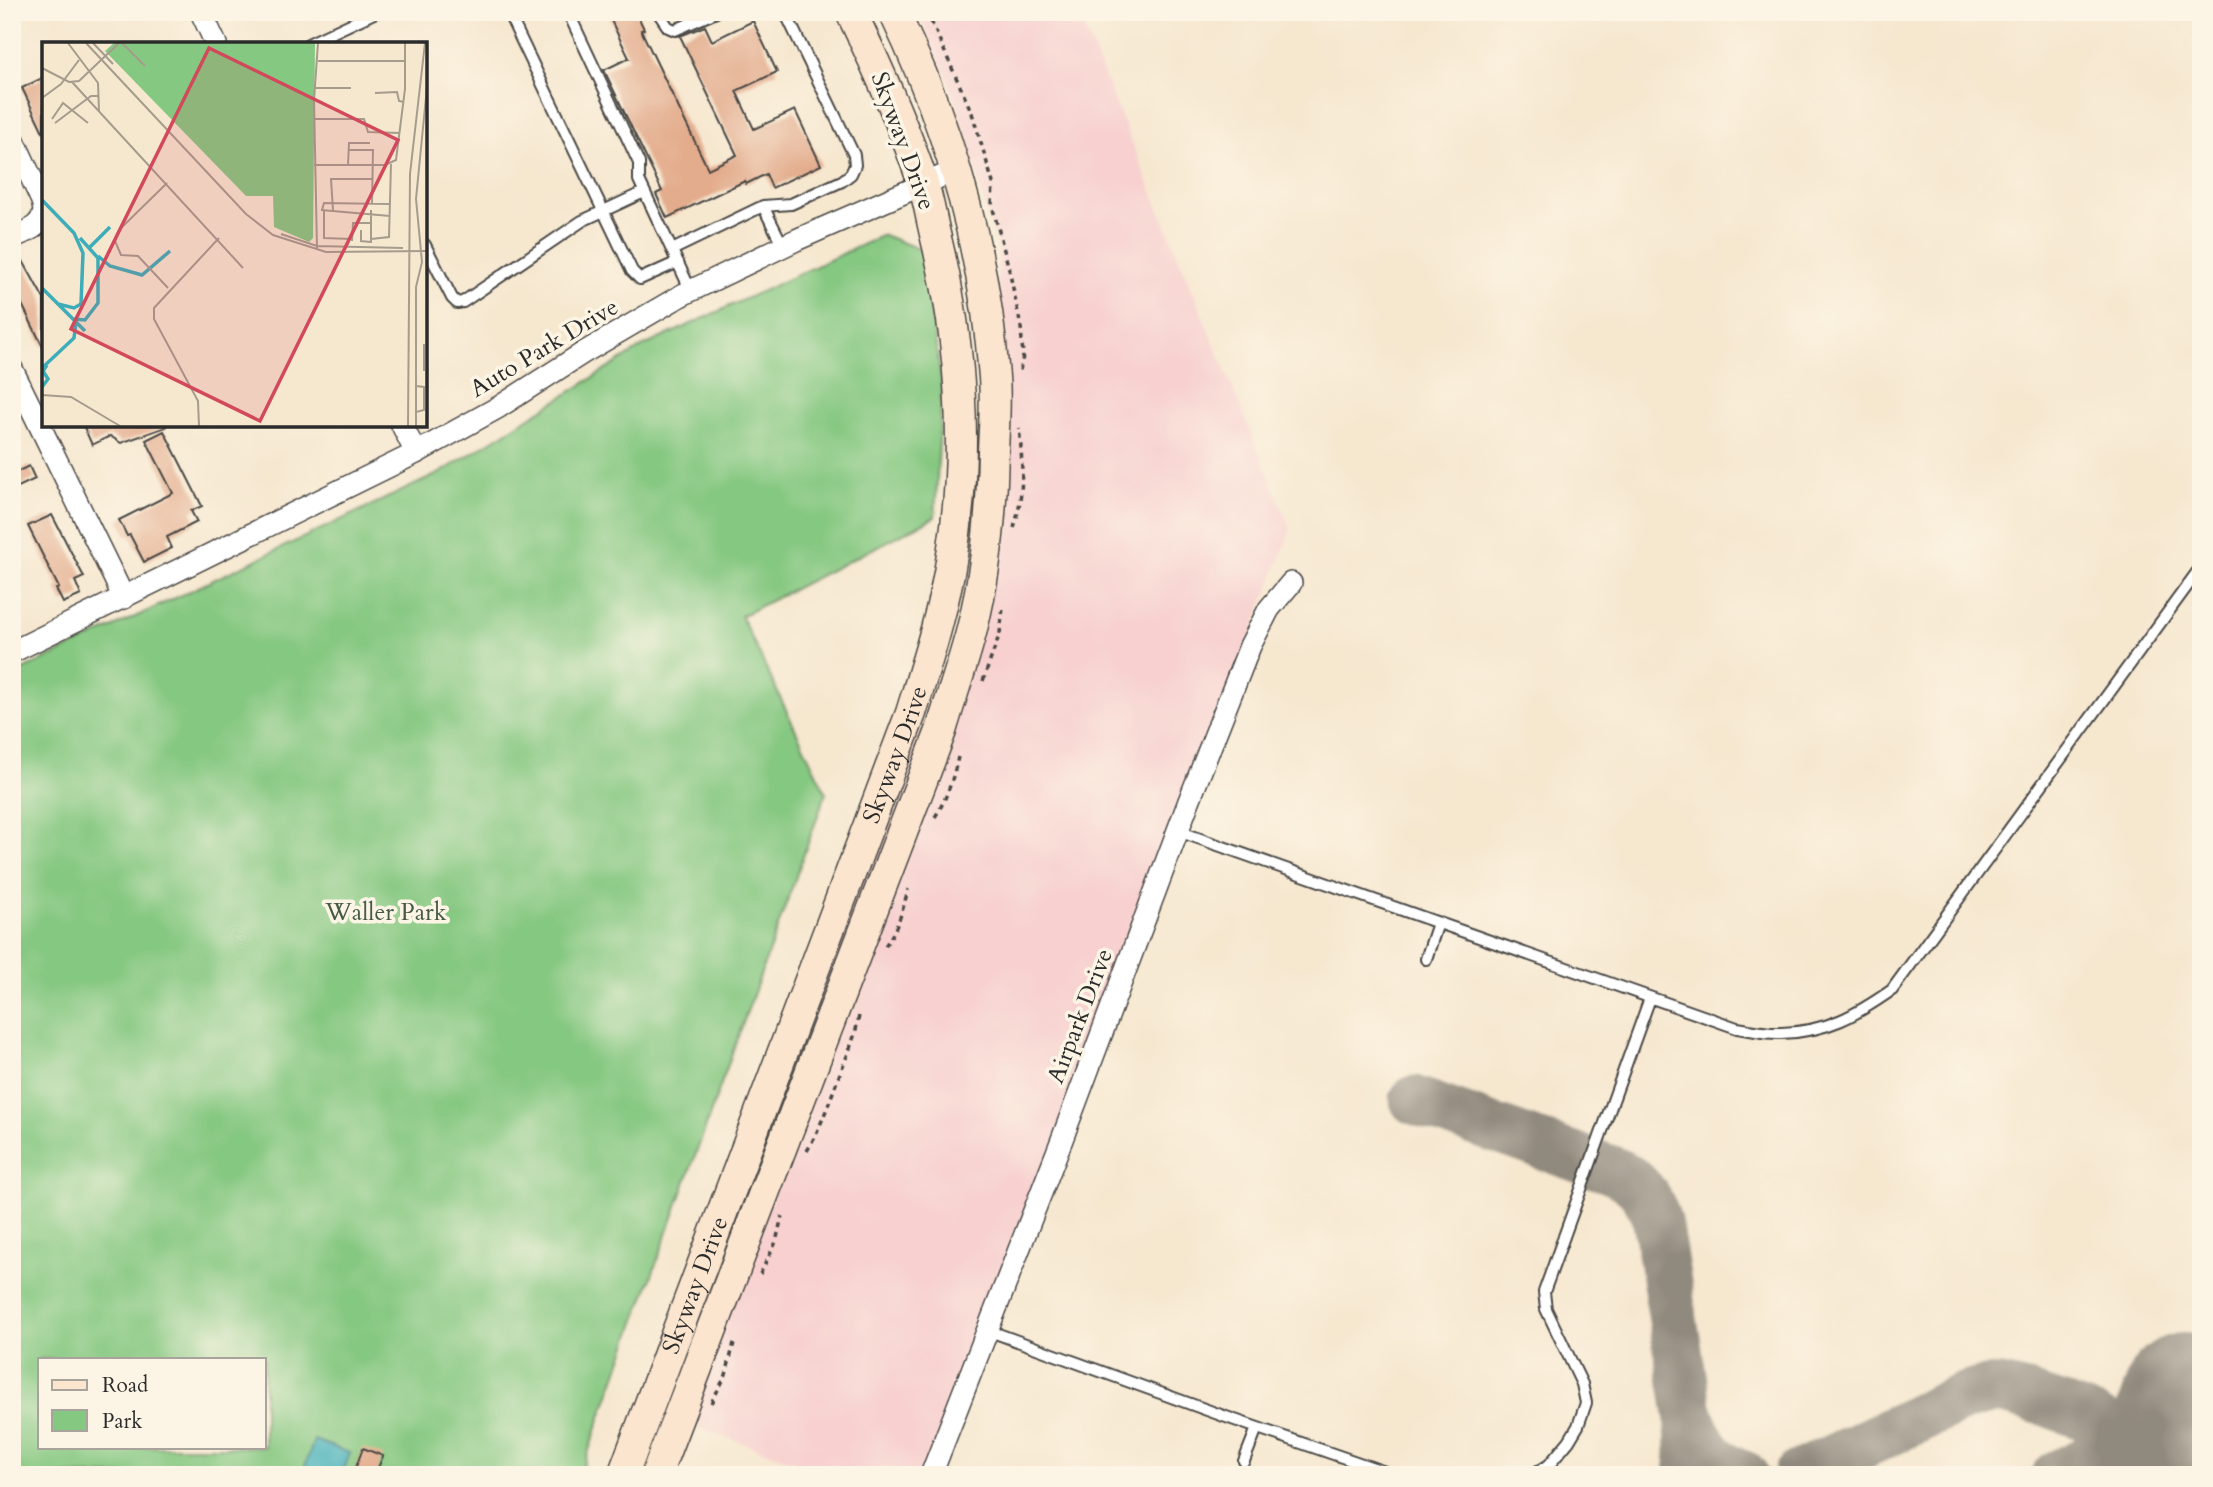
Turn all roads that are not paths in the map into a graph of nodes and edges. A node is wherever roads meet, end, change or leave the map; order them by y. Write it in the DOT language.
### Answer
graph roads {
  1 [pos="201,12"];
  2 [pos="376,12"];
  3 [pos="508,12"];
  4 [pos="568,12"];
  5 [pos="658,12"];
  6 [pos="716,12"];
  7 [pos="785,12"];
  8 [pos="851,12"];
  9 [pos="894,12"];
  10 [pos="326,40"];
  11 [pos="215,42"];
  12 [pos="12,136"];
  13 [pos="956,170"];
  14 [pos="923,184"];
  15 [pos="644,191"];
  16 [pos="42,201"];
  17 [pos="763,206"];
  18 [pos="603,211"];
  19 [pos="42,219"];
  20 [pos="12,238"];
  21 [pos="783,246"];
  22 [pos="427,249"];
  23 [pos="672,250"];
  24 [pos="678,262"];
  25 [pos="691,291"];
  26 [pos="12,369"];
  27 [pos="403,427"];
  28 [pos="416,453"];
  29 [pos="2201,566"];
  30 [pos="1291,583"];
  31 [pos="124,598"];
  32 [pos="12,652"];
  33 [pos="1178,831"];
  34 [pos="1438,923"];
  35 [pos="1426,959"];
  36 [pos="1650,998"];
  37 [pos="987,1331"];
  38 [pos="1257,1428"];
  39 [pos="1244,1461"];
  40 [pos="623,1475"];
  41 [pos="656,1475"];
  42 [pos="931,1475"];
  43 [pos="1394,1475"];
  44 [pos="1533,1475"];
  1 -- 11 [label="street"];
  2 -- 10 [label="lane"];
  3 -- 18 [label="lane"];
  4 -- 15 [label="lane"];
  5 -- 6 [label="lane"];
  7 -- 17 [label="lane"];
  8 -- 14 [label="main road, Skyway Drive"];
  9 -- 13 [label="main road, Skyway Drive"];
  12 -- 16 [label="street"];
  13 -- 14 [label="street, Auto Park Drive"];
  13 -- 41 [label="main road, Skyway Drive"];
  14 -- 21 [label="street, Auto Park Drive"];
  14 -- 40 [label="main road, Skyway Drive"];
  15 -- 18 [label="lane"];
  15 -- 23 [label="lane"];
  17 -- 21 [label="lane"];
  17 -- 23 [label="lane"];
  18 -- 22 [label="lane"];
  18 -- 24 [label="lane"];
  19 -- 20 [label="street"];
  21 -- 25 [label="street, Auto Park Drive"];
  23 -- 24 [label="lane"];
  24 -- 25 [label="lane"];
  25 -- 28 [label="street, Auto Park Drive"];
  26 -- 31 [label="street"];
  27 -- 28 [label="street"];
  28 -- 31 [label="street, Auto Park Drive"];
  29 -- 36 [label="lane"];
  30 -- 33 [label="street, Airpark Drive"];
  31 -- 32 [label="street, Auto Park Drive"];
  33 -- 34 [label="lane"];
  33 -- 37 [label="street, Airpark Drive"];
  34 -- 35 [label="lane"];
  34 -- 36 [label="lane"];
  36 -- 44 [label="lane"];
  37 -- 38 [label="lane"];
  37 -- 42 [label="street, Airpark Drive"];
  38 -- 39 [label="lane"];
  38 -- 43 [label="lane"];
}
